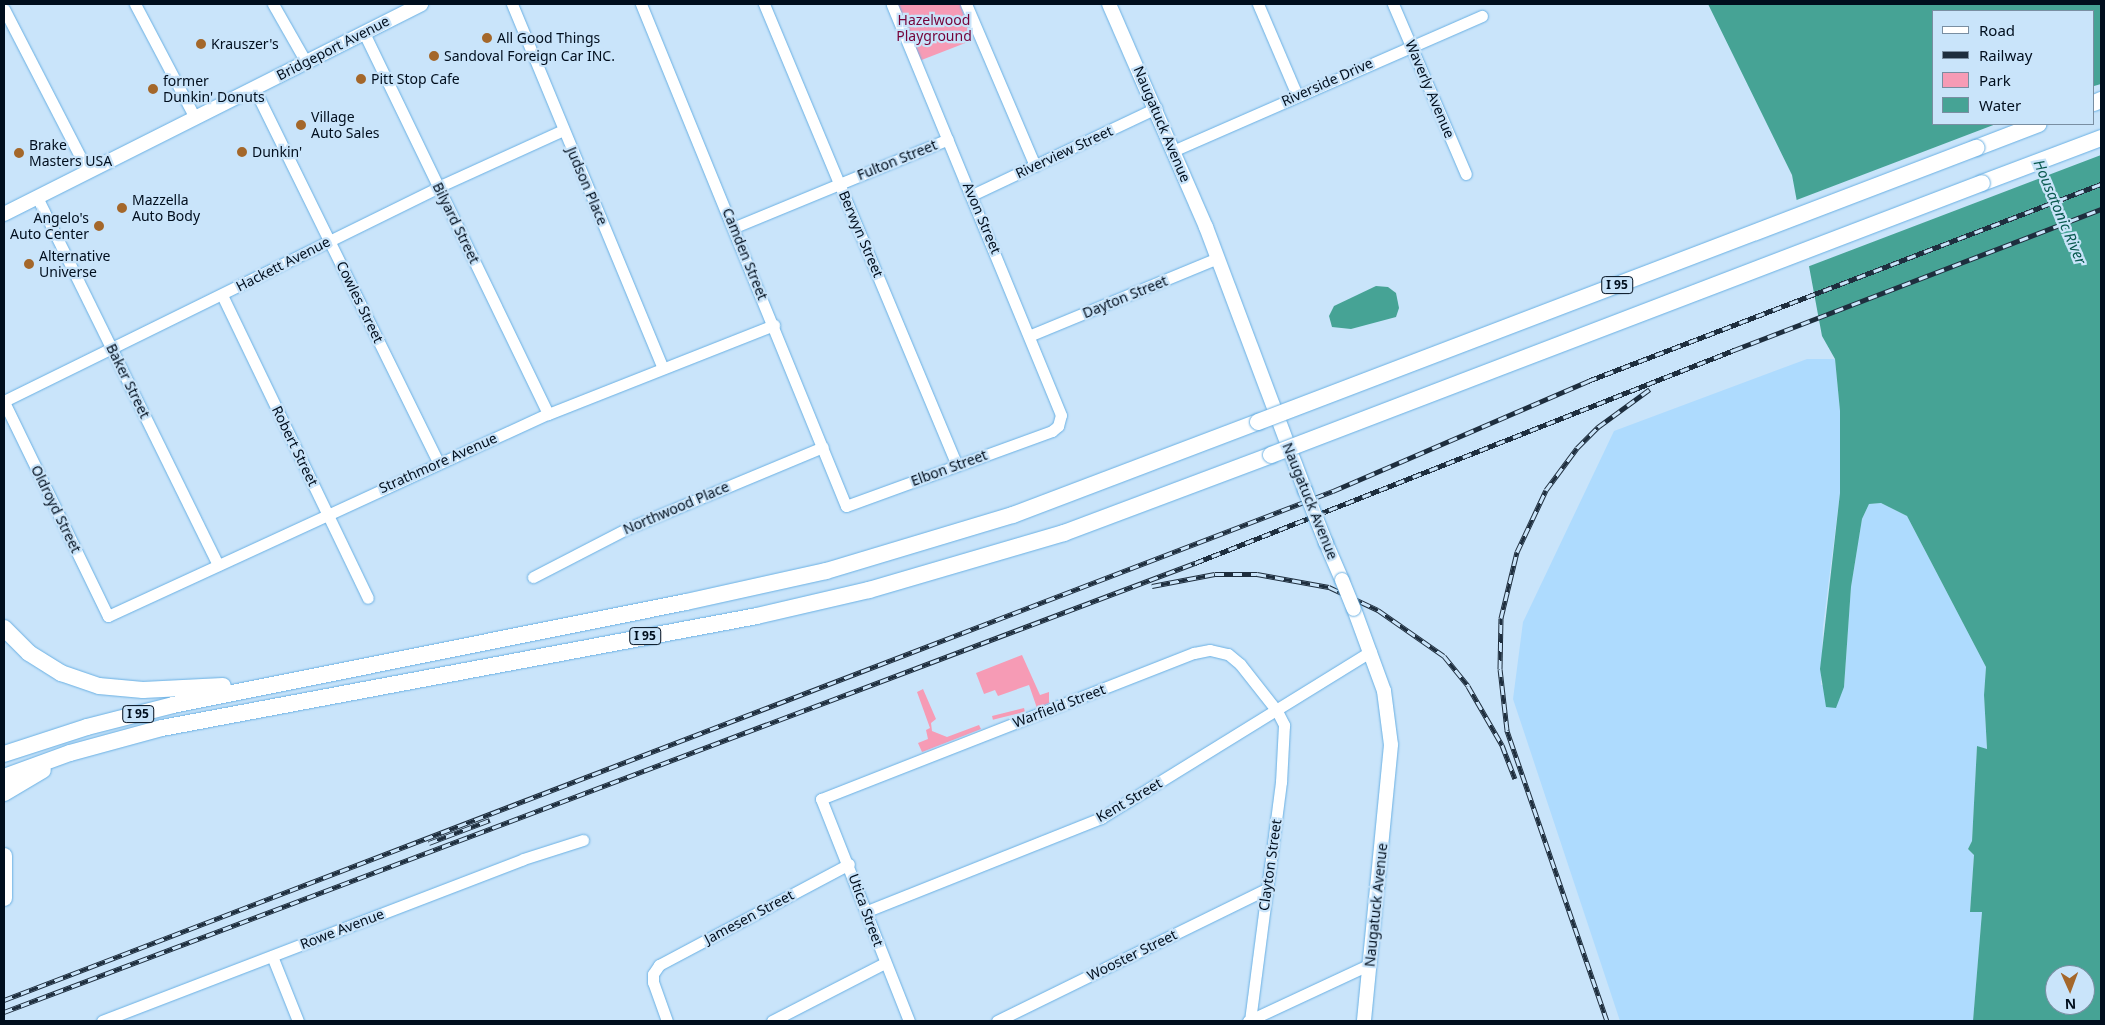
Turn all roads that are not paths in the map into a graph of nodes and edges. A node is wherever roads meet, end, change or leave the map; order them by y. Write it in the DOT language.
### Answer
graph roads {
  1 [pos="135,4"];
  2 [pos="273,4"];
  3 [pos="421,4"];
  4 [pos="512,4"];
  5 [pos="641,4"];
  6 [pos="764,4"];
  7 [pos="892,4"];
  8 [pos="966,4"];
  9 [pos="1109,4"];
  10 [pos="1258,4"];
  11 [pos="1393,4"];
  12 [pos="405,7"];
  13 [pos="4,9"];
  14 [pos="1482,16"];
  15 [pos="364,33"];
  16 [pos="1412,44"];
  17 [pos="306,62"];
  18 [pos="254,88"];
  19 [pos="1297,95"];
  20 [pos="1156,108"];
  21 [pos="195,118"];
  22 [pos="2036,125"];
  23 [pos="563,130"];
  24 [pos="2101,138"];
  25 [pos="948,139"];
  26 [pos="1175,150"];
  27 [pos="1036,166"];
  28 [pos="88,172"];
  29 [pos="1466,174"];
  30 [pos="839,184"];
  31 [pos="438,187"];
  32 [pos="972,195"];
  33 [pos="37,197"];
  34 [pos="4,214"];
  35 [pos="735,227"];
  36 [pos="331,240"];
  37 [pos="1218,258"];
  38 [pos="222,295"];
  39 [pos="774,325"];
  40 [pos="1031,335"];
  41 [pos="112,348"];
  42 [pos="663,368"];
  43 [pos="4,401"];
  44 [pos="548,414"];
  45 [pos="1052,431"];
  46 [pos="824,447"];
  47 [pos="438,462"];
  48 [pos="957,465"];
  49 [pos="846,506"];
  50 [pos="328,514"];
  51 [pos="218,565"];
  52 [pos="533,577"];
  53 [pos="368,598"];
  54 [pos="108,616"];
  55 [pos="4,628"];
  56 [pos="1371,651"];
  57 [pos="275,684"];
  58 [pos="1277,711"];
  59 [pos="4,754"];
  60 [pos="6,784"];
  61 [pos="821,799"];
  62 [pos="583,840"];
  63 [pos="4,856"];
  64 [pos="849,864"];
  65 [pos="1266,890"];
  66 [pos="4,898"];
  67 [pos="867,911"];
  68 [pos="272,956"];
  69 [pos="885,963"];
  70 [pos="1370,964"];
  71 [pos="115,1019"];
  72 [pos="102,1021"];
  73 [pos="298,1021"];
  74 [pos="667,1021"];
  75 [pos="772,1021"];
  76 [pos="909,1021"];
  77 [pos="997,1021"];
  78 [pos="1249,1021"];
  79 [pos="1364,1021"];
  1 -- 21 [label="street"];
  2 -- 17 [label="street"];
  3 -- 12 [label="main road, Bridgeport Avenue"];
  4 -- 23 [label="street, Judson Place"];
  5 -- 35 [label="street, Camden Street"];
  6 -- 30 [label="street, Berwyn Street"];
  7 -- 25 [label="street, Avon Street"];
  8 -- 27 [label="street"];
  9 -- 20 [label="main road, Naugatuck Avenue"];
  10 -- 19 [label="street"];
  11 -- 16 [label="street, Waverly Avenue"];
  12 -- 15 [label="main road, Bridgeport Avenue"];
  13 -- 28 [label="street"];
  14 -- 16 [label="street, Riverside Drive"];
  15 -- 17 [label="main road, Bridgeport Avenue"];
  15 -- 31 [label="street, Bilyard Street"];
  16 -- 19 [label="street, Riverside Drive"];
  16 -- 29 [label="street, Waverly Avenue"];
  17 -- 18 [label="main road, Bridgeport Avenue"];
  18 -- 21 [label="main road, Bridgeport Avenue"];
  18 -- 36 [label="street, Cowles Street"];
  19 -- 26 [label="street, Riverside Drive"];
  20 -- 26 [label="main road, Naugatuck Avenue"];
  20 -- 27 [label="street, Riverview Street"];
  21 -- 28 [label="main road, Bridgeport Avenue"];
  22 -- 57 [label="highway, I 95, bridge"];
  23 -- 31 [label="street, Hackett Avenue"];
  23 -- 42 [label="street, Judson Place"];
  24 -- 60 [label="highway, I 95, bridge"];
  25 -- 30 [label="street, Fulton Street"];
  25 -- 32 [label="street, Avon Street"];
  26 -- 37 [label="main road, Naugatuck Avenue"];
  27 -- 32 [label="street, Riverview Street"];
  28 -- 33 [label="main road, Bridgeport Avenue"];
  30 -- 35 [label="street, Fulton Street"];
  30 -- 48 [label="street, Berwyn Street"];
  31 -- 36 [label="street, Hackett Avenue"];
  31 -- 44 [label="street, Bilyard Street"];
  32 -- 40 [label="street, Avon Street"];
  33 -- 34 [label="main road, Bridgeport Avenue"];
  33 -- 41 [label="street, Baker Street"];
  35 -- 39 [label="street, Camden Street"];
  36 -- 38 [label="street, Hackett Avenue"];
  36 -- 47 [label="street, Cowles Street"];
  37 -- 40 [label="street, Dayton Street"];
  37 -- 56 [label="main road, Naugatuck Avenue, bridge"];
  38 -- 41 [label="street, Hackett Avenue"];
  38 -- 50 [label="street, Robert Street"];
  39 -- 42 [label="street, Strathmore Avenue"];
  39 -- 46 [label="street, Camden Street"];
  40 -- 45 [label="street, Avon Street"];
  41 -- 43 [label="street, Hackett Avenue"];
  41 -- 51 [label="street, Baker Street"];
  42 -- 44 [label="street, Strathmore Avenue"];
  43 -- 54 [label="street, Oldroyd Street"];
  44 -- 47 [label="street, Strathmore Avenue"];
  45 -- 48 [label="street, Elbon Street"];
  46 -- 49 [label="street, Camden Street"];
  46 -- 52 [label="street, Northwood Place"];
  47 -- 50 [label="street, Strathmore Avenue"];
  48 -- 49 [label="street, Elbon Street"];
  50 -- 51 [label="street, Strathmore Avenue"];
  50 -- 53 [label="street, Robert Street"];
  51 -- 54 [label="street, Strathmore Avenue"];
  55 -- 57 [label="highway"];
  56 -- 58 [label="street, Kent Street"];
  56 -- 70 [label="main road, Naugatuck Avenue"];
  57 -- 59 [label="highway, I 95"];
  58 -- 61 [label="street, Warfield Street"];
  58 -- 65 [label="street, Clayton Street"];
  58 -- 67 [label="street, Kent Street"];
  61 -- 64 [label="street, Utica Street"];
  62 -- 68 [label="street, Rowe Avenue"];
  63 -- 66 [label="highway"];
  64 -- 67 [label="street, Utica Street"];
  64 -- 74 [label="street, Jamesen Street"];
  65 -- 77 [label="street, Wooster Street"];
  65 -- 78 [label="street, Clayton Street"];
  67 -- 69 [label="street, Utica Street"];
  68 -- 71 [label="street, Rowe Avenue"];
  68 -- 73 [label="street"];
  69 -- 75 [label="street"];
  69 -- 76 [label="street, Utica Street"];
  70 -- 78 [label="street"];
  70 -- 79 [label="main road, Naugatuck Avenue"];
  71 -- 72 [label="street, Rowe Avenue"];
}
